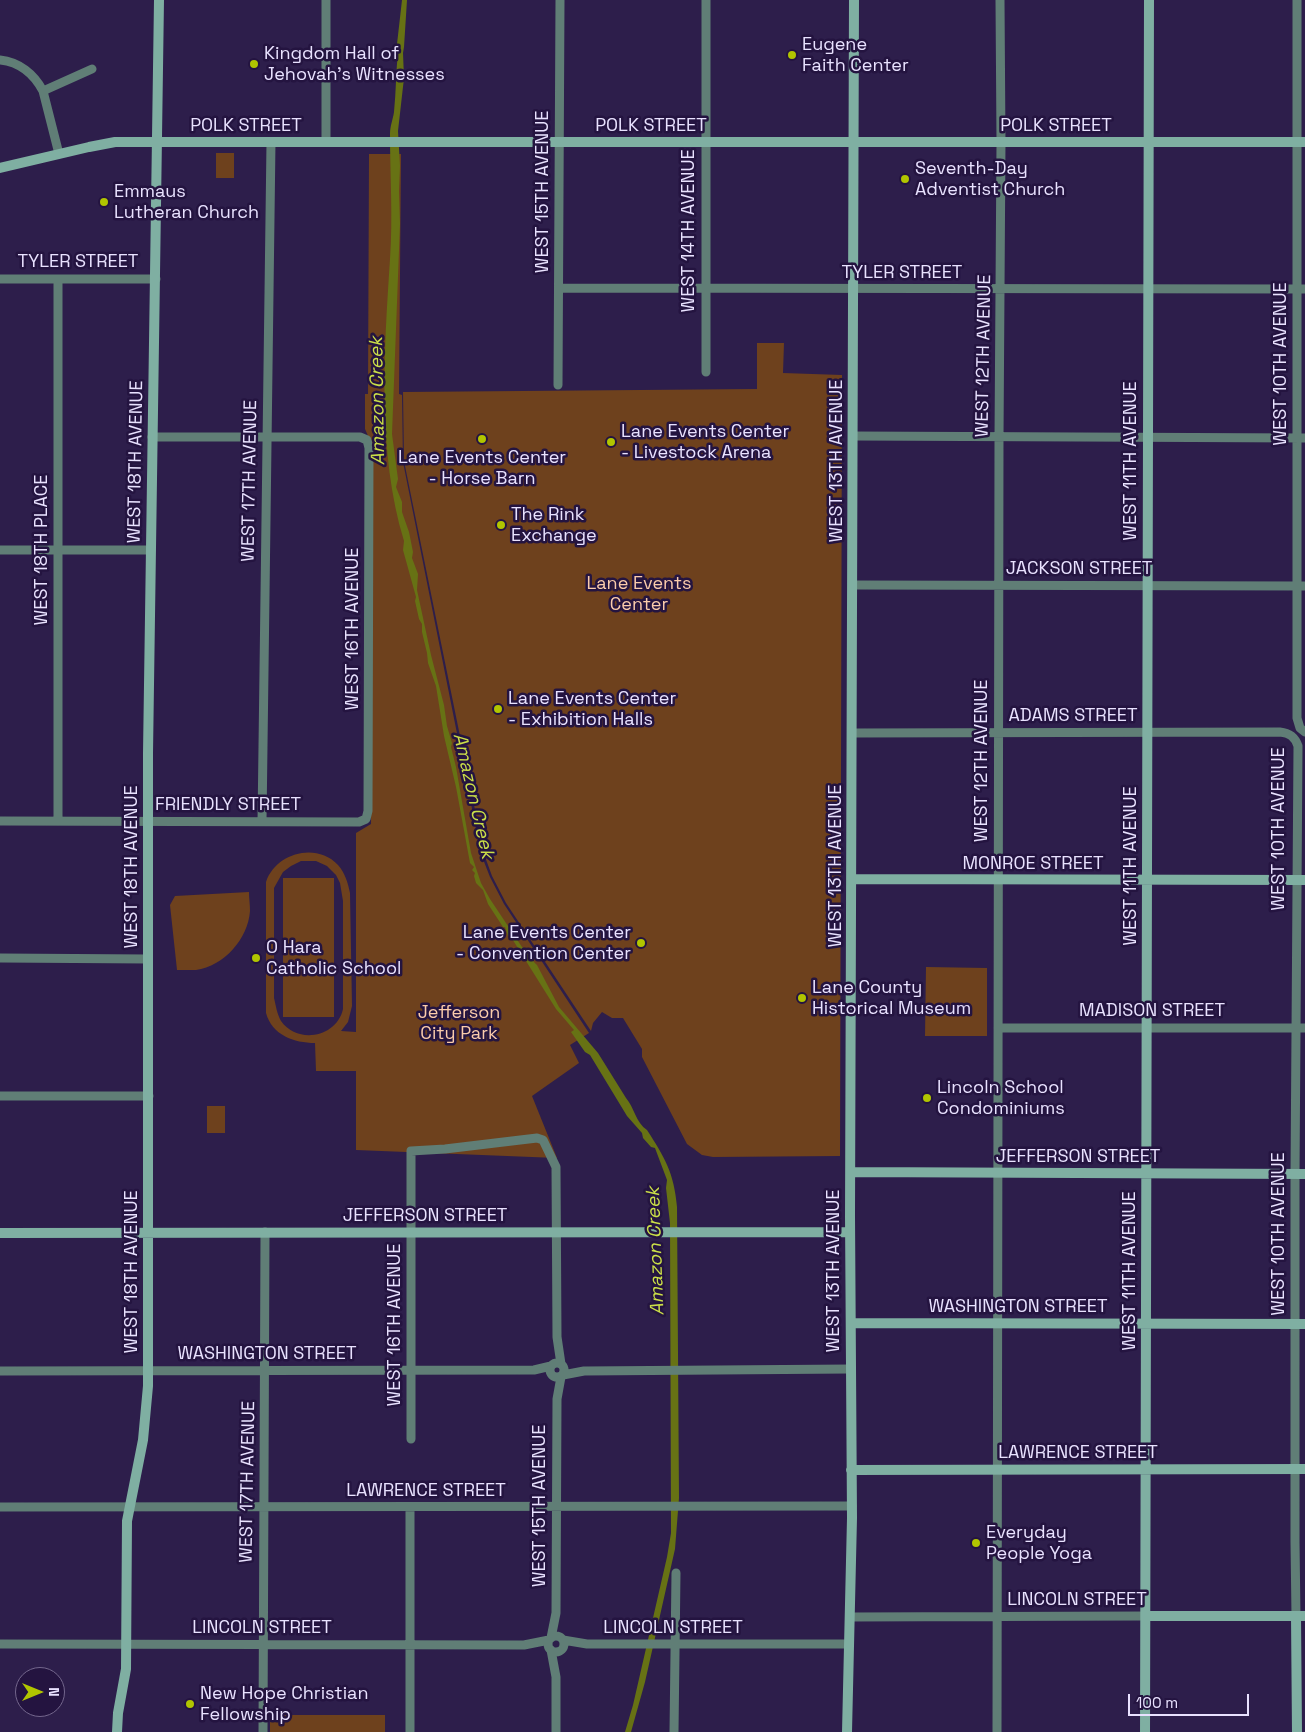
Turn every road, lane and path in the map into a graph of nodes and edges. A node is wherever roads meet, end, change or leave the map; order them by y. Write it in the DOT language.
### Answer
graph roads {
  1 [pos="159,0"];
  2 [pos="326,0"];
  3 [pos="560,0"];
  4 [pos="706,0"];
  5 [pos="854,0"];
  6 [pos="1000,0"];
  7 [pos="1148,0"];
  8 [pos="1298,0"];
  9 [pos="0,60"];
  10 [pos="92,69"];
  11 [pos="43,90"];
  12 [pos="156,142"];
  13 [pos="271,142"];
  14 [pos="326,142"];
  15 [pos="560,142"];
  16 [pos="706,142"];
  17 [pos="853,142"];
  18 [pos="1001,142"];
  19 [pos="1148,142"];
  20 [pos="1301,142"];
  21 [pos="59,154"];
  22 [pos="0,168"];
  23 [pos="0,279"];
  24 [pos="58,279"];
  25 [pos="156,279"];
  26 [pos="559,288"];
  27 [pos="1001,288"];
  28 [pos="706,289"];
  29 [pos="853,289"];
  30 [pos="1148,289"];
  31 [pos="1302,289"];
  32 [pos="706,372"];
  33 [pos="558,384"];
  34 [pos="152,436"];
  35 [pos="267,436"];
  36 [pos="853,436"];
  37 [pos="1148,437"];
  38 [pos="999,438"];
  39 [pos="1301,438"];
  40 [pos="0,550"];
  41 [pos="58,550"];
  42 [pos="151,550"];
  43 [pos="853,585"];
  44 [pos="999,585"];
  45 [pos="1147,585"];
  46 [pos="1301,586"];
  47 [pos="1302,730"];
  48 [pos="999,732"];
  49 [pos="1147,732"];
  50 [pos="853,733"];
  51 [pos="1292,737"];
  52 [pos="366,819"];
  53 [pos="0,821"];
  54 [pos="58,821"];
  55 [pos="262,821"];
  56 [pos="148,822"];
  57 [pos="852,879"];
  58 [pos="998,880"];
  59 [pos="1147,880"];
  60 [pos="1300,880"];
  61 [pos="0,958"];
  62 [pos="148,959"];
  63 [pos="1147,1027"];
  64 [pos="998,1028"];
  65 [pos="1300,1028"];
  66 [pos="0,1096"];
  67 [pos="148,1096"];
  68 [pos="411,1150"];
  69 [pos="851,1172"];
  70 [pos="998,1173"];
  71 [pos="1146,1174"];
  72 [pos="1300,1174"];
  73 [pos="411,1231"];
  74 [pos="0,1232"];
  75 [pos="148,1232"];
  76 [pos="265,1232"];
  77 [pos="556,1232"];
  78 [pos="850,1232"];
  79 [pos="851,1322"];
  80 [pos="998,1323"];
  81 [pos="1146,1323"];
  82 [pos="1300,1324"];
  83 [pos="850,1369"];
  84 [pos="148,1370"];
  85 [pos="557,1370"];
  86 [pos="0,1371"];
  87 [pos="265,1371"];
  88 [pos="411,1371"];
  89 [pos="411,1439"];
  90 [pos="997,1469"];
  91 [pos="1146,1469"];
  92 [pos="1300,1469"];
  93 [pos="851,1470"];
  94 [pos="852,1506"];
  95 [pos="0,1507"];
  96 [pos="264,1507"];
  97 [pos="410,1507"];
  98 [pos="556,1507"];
  99 [pos="129,1508"];
  100 [pos="676,1573"];
  101 [pos="997,1616"];
  102 [pos="1146,1616"];
  103 [pos="1301,1616"];
  104 [pos="850,1617"];
  105 [pos="0,1644"];
  106 [pos="126,1644"];
  107 [pos="262,1644"];
  108 [pos="556,1644"];
  109 [pos="675,1644"];
  110 [pos="849,1644"];
  111 [pos="410,1645"];
  112 [pos="117,1732"];
  113 [pos="263,1732"];
  114 [pos="410,1732"];
  115 [pos="556,1732"];
  116 [pos="674,1732"];
  117 [pos="848,1732"];
  118 [pos="997,1732"];
  119 [pos="1145,1732"];
  120 [pos="1297,1732"];
  1 -- 12 [label="main road, WEST 18TH AVENUE"];
  2 -- 14 [label="street"];
  3 -- 15 [label="street, WEST 15TH AVENUE"];
  4 -- 16 [label="street, WEST 14TH AVENUE"];
  5 -- 17 [label="main road, WEST 13TH AVENUE"];
  6 -- 18 [label="street, WEST 12TH AVENUE"];
  7 -- 19 [label="main road, WEST 11TH AVENUE"];
  8 -- 20 [label="street, WEST 10TH AVENUE"];
  9 -- 11 [label="street"];
  10 -- 11 [label="street"];
  11 -- 21 [label="street"];
  12 -- 13 [label="main road, POLK STREET"];
  12 -- 21 [label="main road, POLK STREET"];
  12 -- 25 [label="main road, WEST 18TH AVENUE"];
  13 -- 14 [label="main road, POLK STREET"];
  13 -- 35 [label="street, WEST 17TH AVENUE"];
  14 -- 15 [label="main road, POLK STREET"];
  15 -- 16 [label="main road, POLK STREET"];
  15 -- 26 [label="street, WEST 15TH AVENUE"];
  16 -- 17 [label="main road, POLK STREET"];
  16 -- 28 [label="street, WEST 14TH AVENUE"];
  17 -- 18 [label="main road, POLK STREET"];
  17 -- 29 [label="main road, WEST 13TH AVENUE"];
  18 -- 19 [label="main road, POLK STREET"];
  18 -- 27 [label="street, WEST 12TH AVENUE"];
  19 -- 20 [label="main road, POLK STREET"];
  19 -- 30 [label="main road, WEST 11TH AVENUE"];
  20 -- 31 [label="street, WEST 10TH AVENUE"];
  21 -- 22 [label="main road, POLK STREET"];
  23 -- 24 [label="street, TYLER STREET"];
  24 -- 25 [label="street, TYLER STREET"];
  24 -- 41 [label="street, WEST 18TH PLACE"];
  25 -- 34 [label="main road, WEST 18TH AVENUE"];
  26 -- 28 [label="street, TYLER STREET"];
  26 -- 33 [label="street, WEST 15TH AVENUE"];
  27 -- 29 [label="street, TYLER STREET"];
  27 -- 30 [label="street, TYLER STREET"];
  27 -- 38 [label="street, WEST 12TH AVENUE"];
  28 -- 29 [label="street, TYLER STREET"];
  28 -- 32 [label="street, WEST 14TH AVENUE"];
  29 -- 36 [label="main road, WEST 13TH AVENUE"];
  30 -- 31 [label="street, TYLER STREET"];
  30 -- 37 [label="main road, WEST 11TH AVENUE"];
  31 -- 39 [label="street, WEST 10TH AVENUE"];
  34 -- 35 [label="street"];
  34 -- 42 [label="main road, WEST 18TH AVENUE"];
  35 -- 52 [label="street, WEST 16TH AVENUE"];
  35 -- 55 [label="street, WEST 17TH AVENUE"];
  36 -- 38 [label="street"];
  36 -- 43 [label="main road, WEST 13TH AVENUE"];
  37 -- 38 [label="street"];
  37 -- 39 [label="street"];
  37 -- 45 [label="main road, WEST 11TH AVENUE"];
  38 -- 44 [label="street, WEST 12TH AVENUE"];
  39 -- 46 [label="street, WEST 10TH AVENUE"];
  40 -- 41 [label="street"];
  41 -- 42 [label="street"];
  41 -- 54 [label="street, WEST 18TH PLACE"];
  42 -- 56 [label="main road, WEST 18TH AVENUE"];
  43 -- 44 [label="street, JACKSON STREET"];
  43 -- 50 [label="main road, WEST 13TH AVENUE"];
  44 -- 45 [label="street, JACKSON STREET"];
  44 -- 48 [label="street, WEST 12TH AVENUE"];
  45 -- 46 [label="street, JACKSON STREET"];
  45 -- 49 [label="main road, WEST 11TH AVENUE"];
  46 -- 47 [label="street, WEST 10TH AVENUE"];
  48 -- 49 [label="street, ADAMS STREET"];
  48 -- 50 [label="street, ADAMS STREET"];
  48 -- 58 [label="street, WEST 12TH AVENUE"];
  49 -- 51 [label="street, ADAMS STREET"];
  49 -- 59 [label="main road, WEST 11TH AVENUE"];
  50 -- 57 [label="main road, WEST 13TH AVENUE"];
  51 -- 60 [label="street, WEST 10TH AVENUE"];
  52 -- 55 [label="street, FRIENDLY STREET"];
  53 -- 54 [label="street, FRIENDLY STREET"];
  54 -- 56 [label="street, FRIENDLY STREET"];
  55 -- 56 [label="street, FRIENDLY STREET"];
  56 -- 62 [label="main road, WEST 18TH AVENUE"];
  57 -- 58 [label="main road, MONROE STREET"];
  57 -- 69 [label="main road, WEST 13TH AVENUE"];
  58 -- 59 [label="main road, MONROE STREET"];
  58 -- 64 [label="street, WEST 12TH AVENUE"];
  59 -- 60 [label="main road, MONROE STREET"];
  59 -- 63 [label="main road, WEST 11TH AVENUE"];
  60 -- 65 [label="street, WEST 10TH AVENUE"];
  61 -- 62 [label="street"];
  62 -- 67 [label="main road, WEST 18TH AVENUE"];
  63 -- 64 [label="street, MADISON STREET"];
  63 -- 65 [label="street, MADISON STREET"];
  63 -- 71 [label="main road, WEST 11TH AVENUE"];
  64 -- 70 [label="street, WEST 12TH AVENUE"];
  65 -- 72 [label="street, WEST 10TH AVENUE"];
  66 -- 67 [label="street"];
  67 -- 75 [label="main road, WEST 18TH AVENUE"];
  68 -- 73 [label="street, WEST 16TH AVENUE"];
  68 -- 77 [label="street, WEST 15TH AVENUE"];
  69 -- 70 [label="main road, JEFFERSON STREET"];
  69 -- 78 [label="main road, WEST 13TH AVENUE"];
  70 -- 71 [label="main road, JEFFERSON STREET"];
  70 -- 80 [label="street, WEST 12TH AVENUE"];
  71 -- 72 [label="main road, JEFFERSON STREET"];
  71 -- 81 [label="main road, WEST 11TH AVENUE"];
  72 -- 82 [label="street, WEST 10TH AVENUE"];
  73 -- 76 [label="main road, JEFFERSON STREET"];
  73 -- 77 [label="main road, JEFFERSON STREET"];
  73 -- 88 [label="street, WEST 16TH AVENUE"];
  74 -- 75 [label="main road, JEFFERSON STREET"];
  75 -- 76 [label="main road, JEFFERSON STREET"];
  75 -- 84 [label="main road, WEST 18TH AVENUE"];
  76 -- 87 [label="street, WEST 17TH AVENUE"];
  77 -- 78 [label="main road, JEFFERSON STREET"];
  77 -- 85 [label="street, WEST 15TH AVENUE"];
  78 -- 79 [label="main road, WEST 13TH AVENUE"];
  79 -- 80 [label="main road, WASHINGTON STREET"];
  79 -- 83 [label="main road, WEST 13TH AVENUE"];
  80 -- 81 [label="main road, WASHINGTON STREET"];
  80 -- 90 [label="street, WEST 12TH AVENUE"];
  81 -- 82 [label="main road, WASHINGTON STREET"];
  81 -- 91 [label="main road, WEST 11TH AVENUE"];
  82 -- 92 [label="street, WEST 10TH AVENUE"];
  83 -- 85 [label="street, WASHINGTON STREET"];
  83 -- 93 [label="main road, WEST 13TH AVENUE"];
  84 -- 86 [label="street, WASHINGTON STREET"];
  84 -- 87 [label="street, WASHINGTON STREET"];
  84 -- 99 [label="main road, WEST 18TH AVENUE"];
  85 -- 88 [label="street, WASHINGTON STREET"];
  85 -- 98 [label="street, WEST 15TH AVENUE"];
  87 -- 88 [label="street, WASHINGTON STREET"];
  87 -- 96 [label="street, WEST 17TH AVENUE"];
  88 -- 89 [label="street, WEST 16TH AVENUE"];
  90 -- 91 [label="main road, LAWRENCE STREET"];
  90 -- 93 [label="main road, LAWRENCE STREET"];
  90 -- 101 [label="street, WEST 12TH AVENUE"];
  91 -- 92 [label="main road, LAWRENCE STREET"];
  91 -- 102 [label="main road, WEST 11TH AVENUE"];
  92 -- 103 [label="street, WEST 10TH AVENUE"];
  93 -- 94 [label="main road, WEST 13TH AVENUE"];
  94 -- 98 [label="street, LAWRENCE STREET"];
  94 -- 104 [label="main road, WEST 13TH AVENUE"];
  95 -- 99 [label="street, LAWRENCE STREET"];
  96 -- 97 [label="street, LAWRENCE STREET"];
  96 -- 99 [label="street, LAWRENCE STREET"];
  96 -- 107 [label="street, WEST 17TH AVENUE"];
  97 -- 98 [label="street, LAWRENCE STREET"];
  97 -- 111 [label="street"];
  98 -- 108 [label="street, WEST 15TH AVENUE"];
  99 -- 106 [label="main road, WEST 18TH AVENUE"];
  100 -- 109 [label="street"];
  101 -- 102 [label="street, LINCOLN STREET"];
  101 -- 104 [label="street, LINCOLN STREET"];
  101 -- 118 [label="street, WEST 12TH AVENUE"];
  102 -- 103 [label="main road, LINCOLN STREET"];
  102 -- 119 [label="main road, WEST 11TH AVENUE"];
  103 -- 120 [label="main road, WEST 10TH AVENUE"];
  104 -- 110 [label="main road, WEST 13TH AVENUE"];
  105 -- 106 [label="street, LINCOLN STREET"];
  106 -- 107 [label="street, LINCOLN STREET"];
  106 -- 112 [label="main road, WEST 18TH AVENUE"];
  107 -- 111 [label="street, LINCOLN STREET"];
  107 -- 113 [label="street, WEST 17TH AVENUE"];
  108 -- 109 [label="street, LINCOLN STREET"];
  108 -- 111 [label="street, LINCOLN STREET"];
  108 -- 115 [label="street, WEST 15TH AVENUE"];
  109 -- 110 [label="street, LINCOLN STREET"];
  109 -- 116 [label="street"];
  110 -- 117 [label="main road, WEST 13TH AVENUE"];
  111 -- 114 [label="street"];
}
